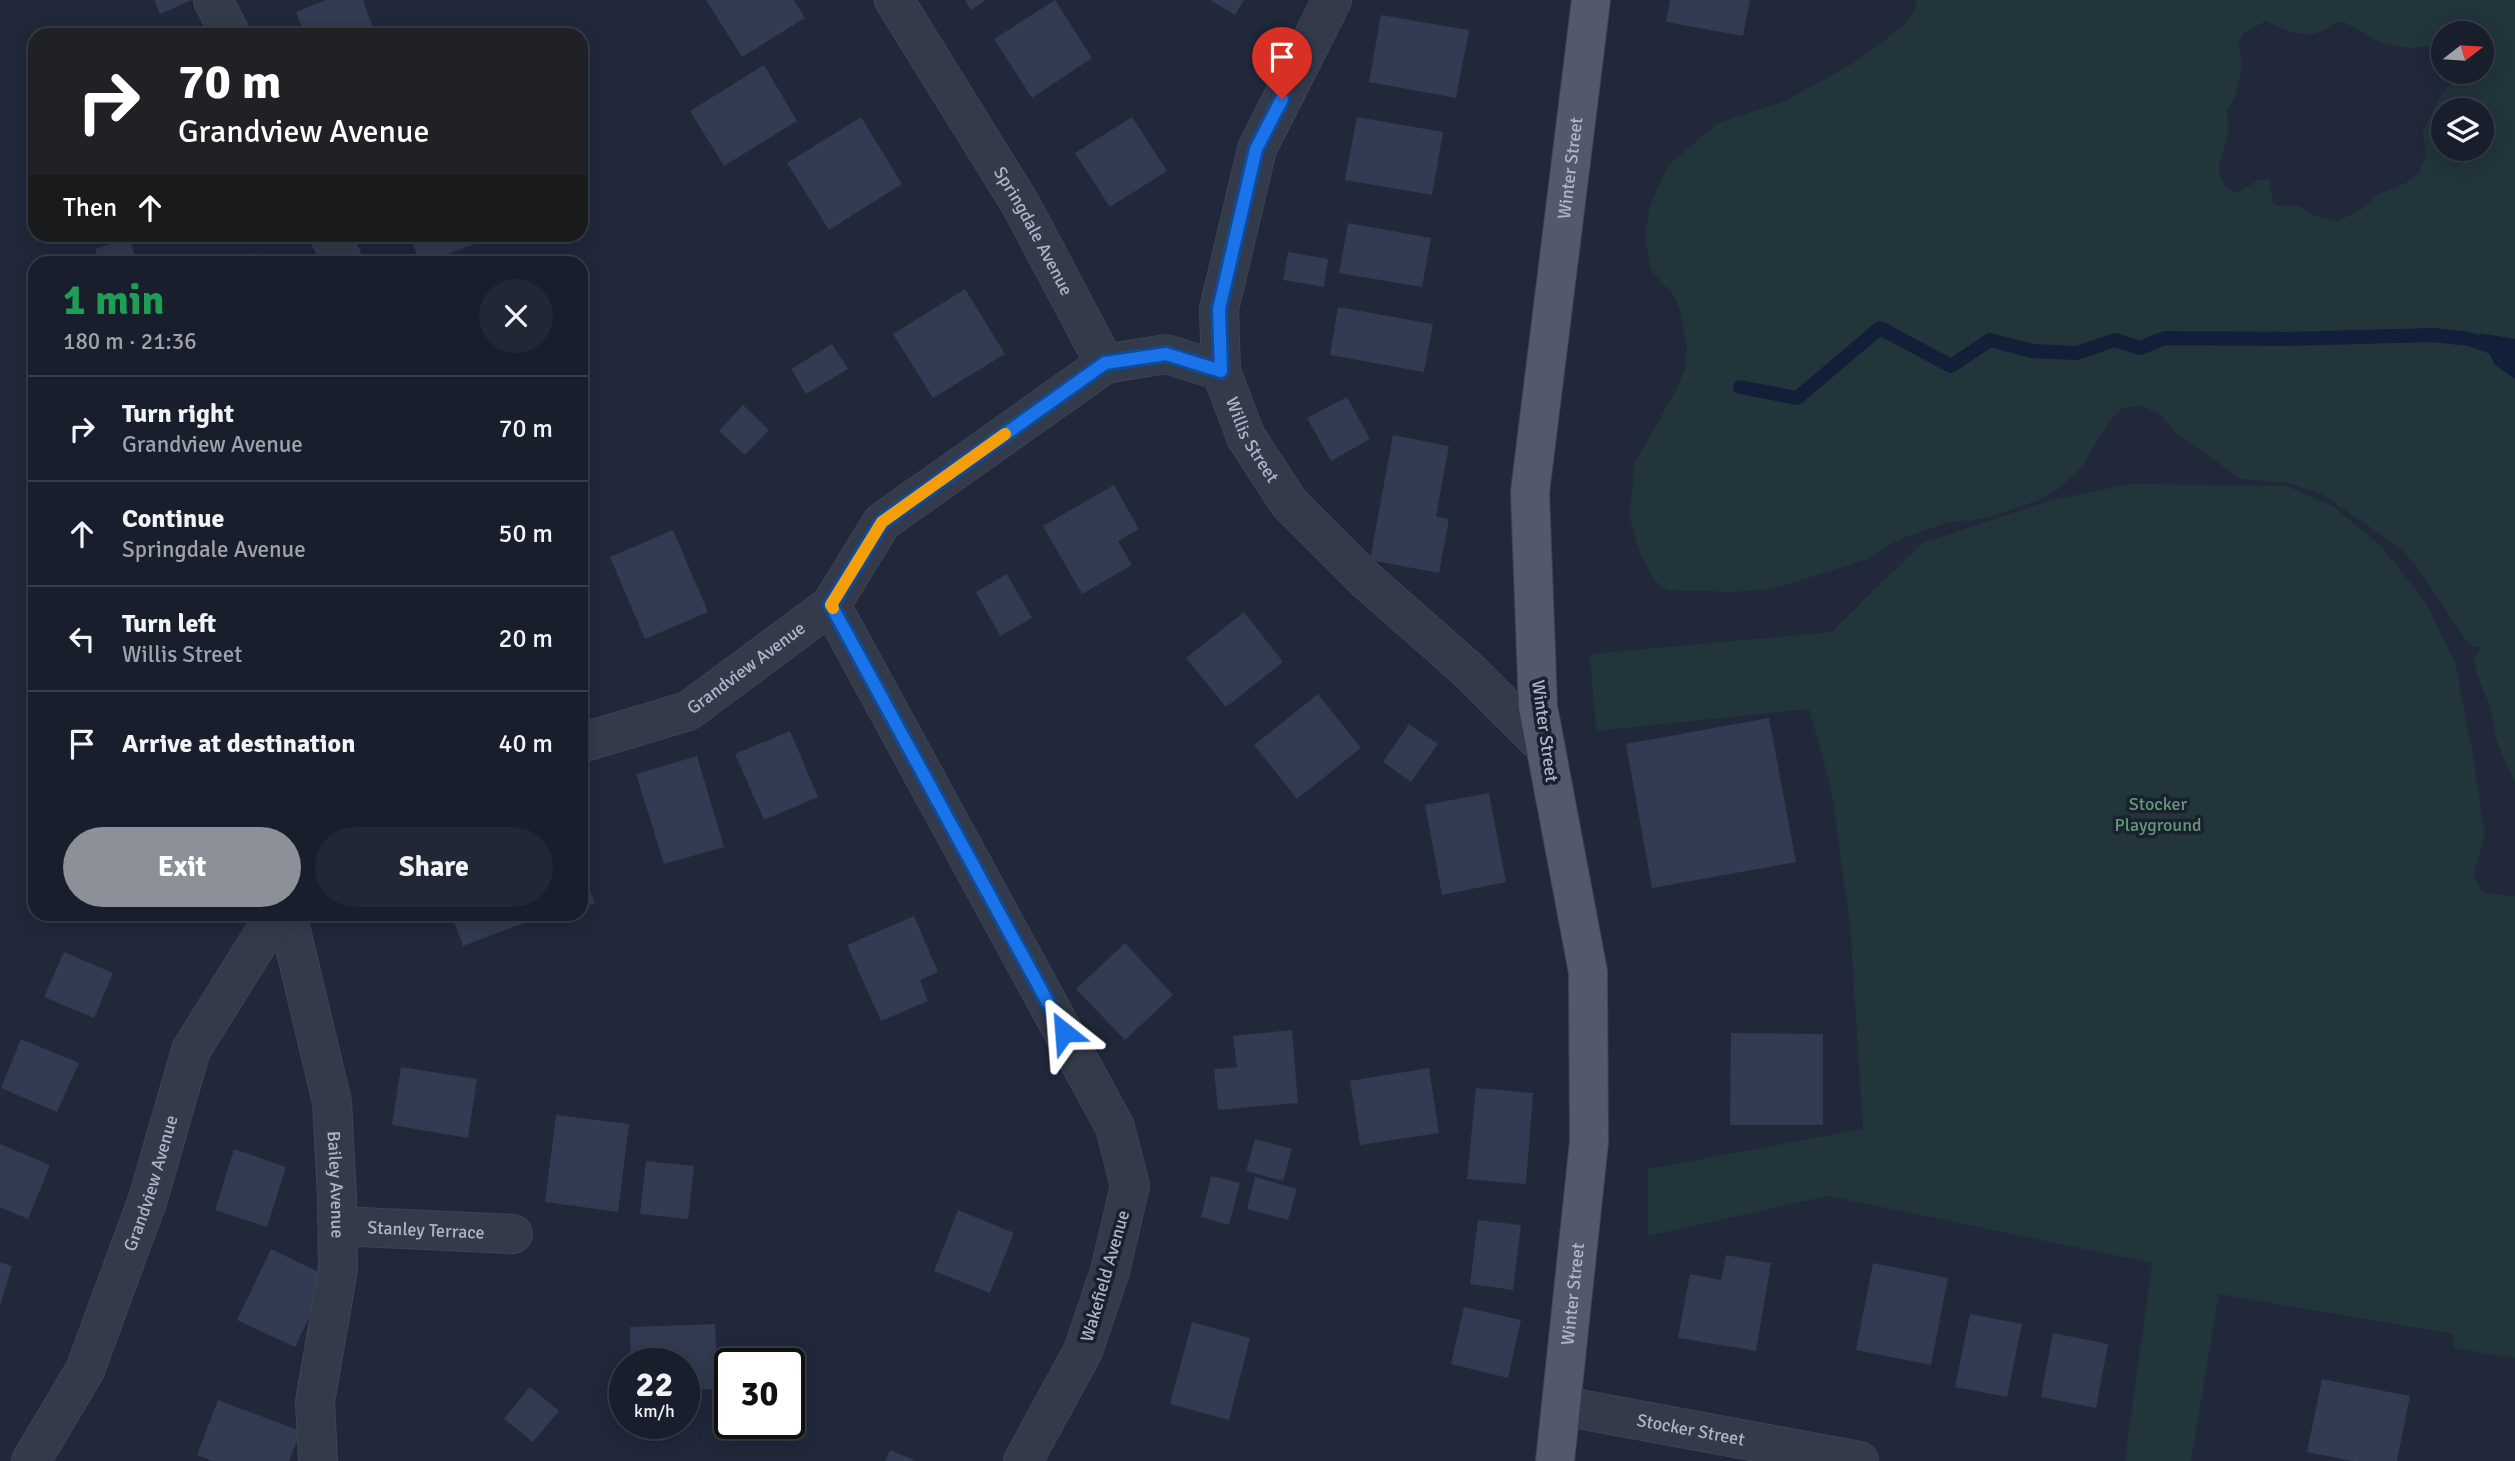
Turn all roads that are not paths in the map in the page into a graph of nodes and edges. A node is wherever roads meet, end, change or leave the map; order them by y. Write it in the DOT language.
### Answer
graph roads {
  1 [pos="213,0"];
  2 [pos="894,0"];
  3 [pos="1332,0"];
  4 [pos="1591,0"];
  5 [pos="227,28"];
  6 [pos="1105,363"];
  7 [pos="1221,371"];
  8 [pos="831,605"];
  9 [pos="588,741"];
  10 [pos="1546,748"];
  11 [pos="275,921"];
  12 [pos="287,921"];
  13 [pos="338,1226"];
  14 [pos="513,1234"];
  15 [pos="1563,1406"];
  16 [pos="31,1461"];
  17 [pos="318,1461"];
  18 [pos="1023,1461"];
  19 [pos="1555,1461"];
  20 [pos="1858,1461"];
  1 -- 5 [label="street"];
  2 -- 6 [label="street, Springdale Avenue"];
  3 -- 7 [label="street, Willis Street"];
  4 -- 10 [label="main road, Winter Street"];
  6 -- 7 [label="street"];
  6 -- 8 [label="street, Grandview Avenue"];
  7 -- 10 [label="street, Willis Street"];
  8 -- 9 [label="street, Grandview Avenue"];
  8 -- 18 [label="street, Wakefield Avenue"];
  10 -- 15 [label="main road, Winter Street"];
  11 -- 16 [label="street, Grandview Avenue"];
  12 -- 13 [label="street, Bailey Avenue"];
  13 -- 14 [label="street, Stanley Terrace"];
  13 -- 17 [label="street, Bailey Avenue"];
  15 -- 19 [label="main road, Winter Street"];
  15 -- 20 [label="street, Stocker Street"];
}
